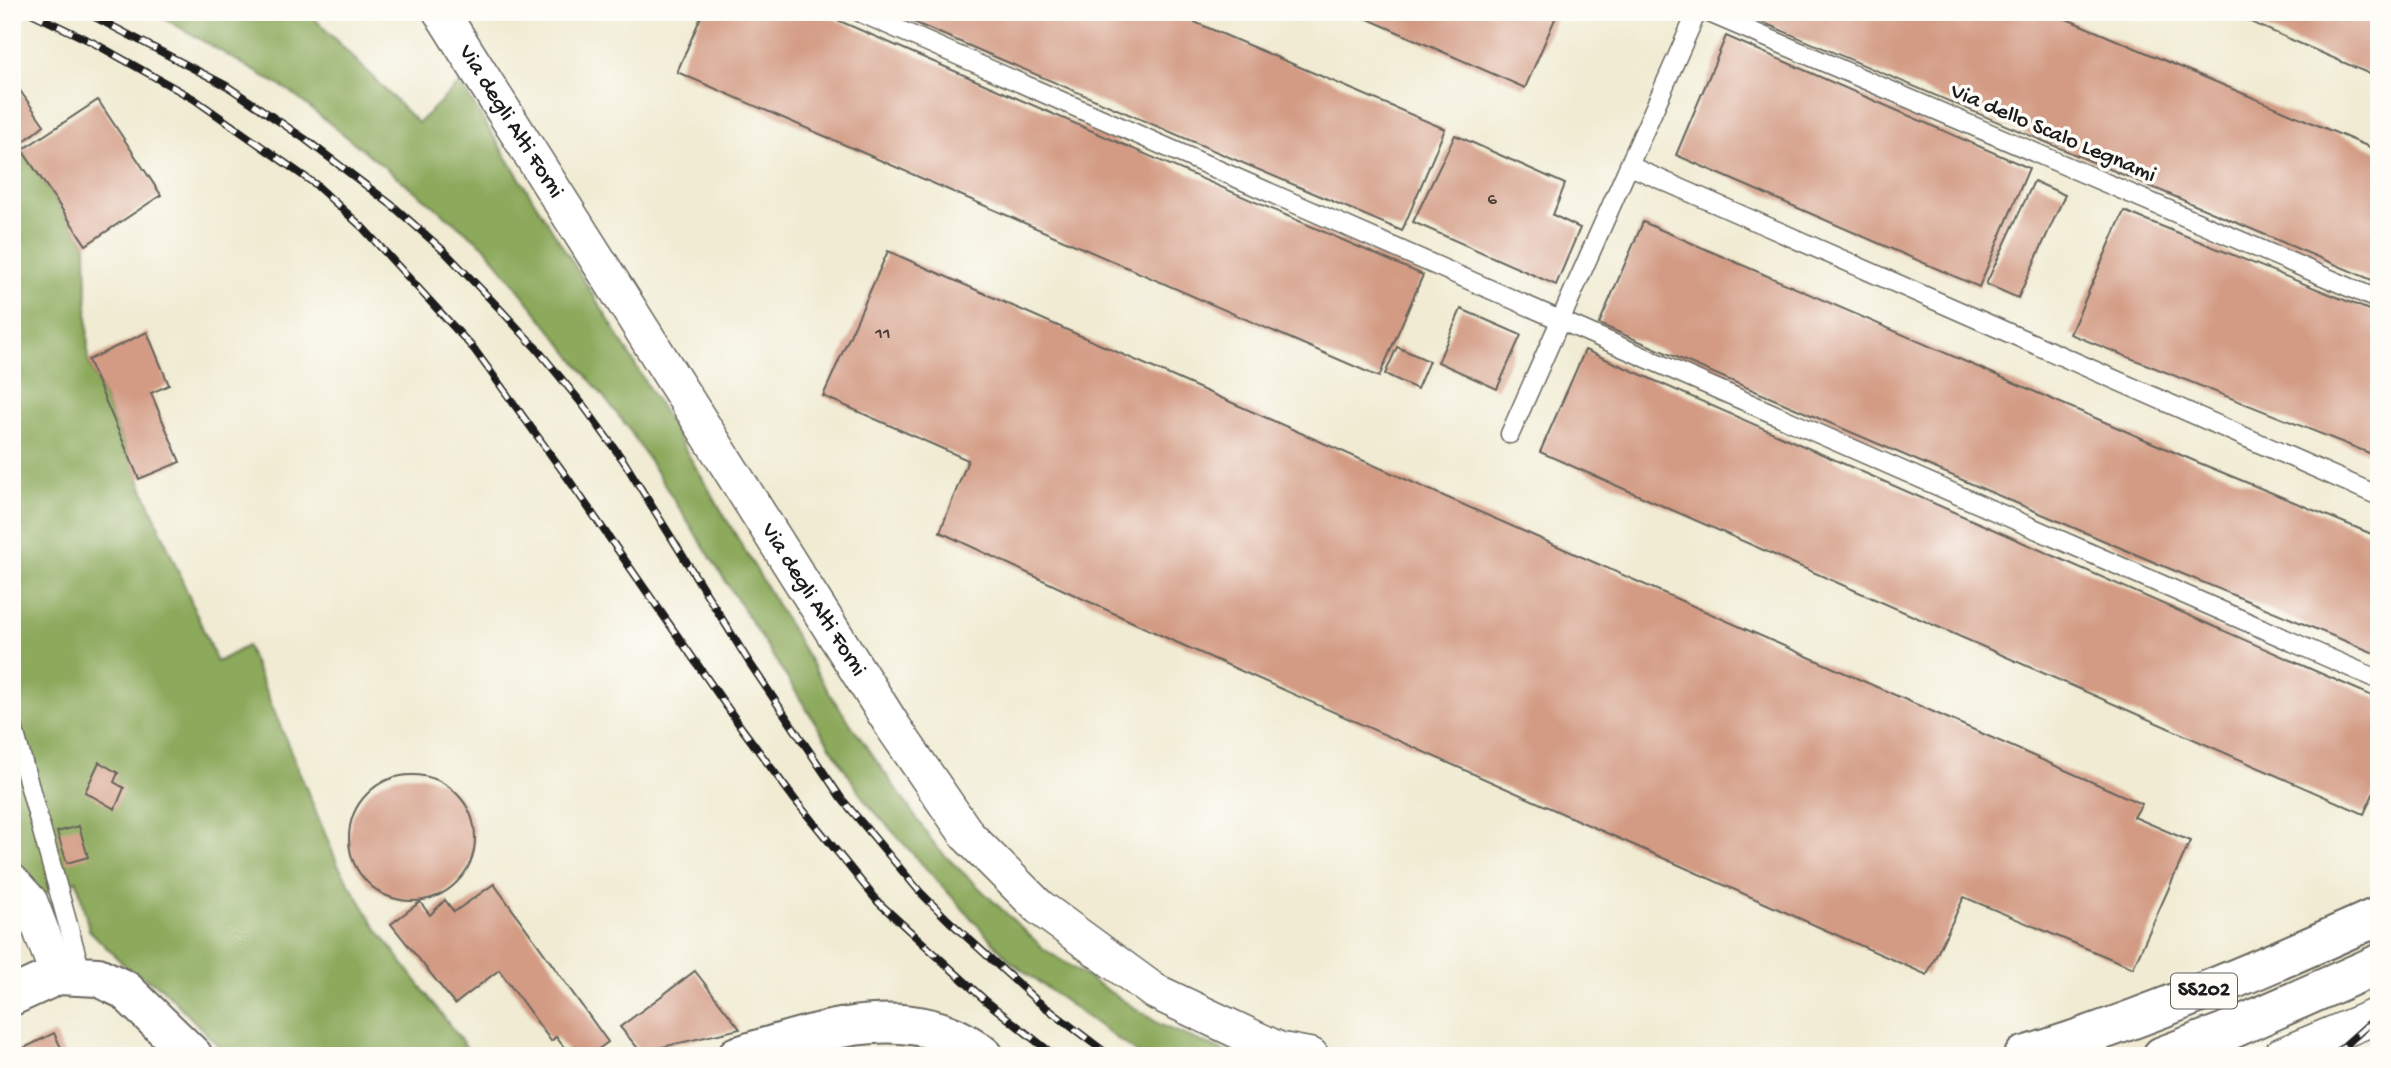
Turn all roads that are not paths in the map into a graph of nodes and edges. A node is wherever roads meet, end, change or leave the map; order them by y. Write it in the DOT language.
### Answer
graph roads {
  1 [pos="441,12"];
  2 [pos="859,12"];
  3 [pos="1697,12"];
  4 [pos="1707,12"];
  5 [pos="1630,166"];
  6 [pos="2379,300"];
  7 [pos="1561,323"];
  8 [pos="1510,434"];
  9 [pos="2379,496"];
  10 [pos="2379,680"];
  11 [pos="12,723"];
  12 [pos="12,882"];
  13 [pos="2379,916"];
  14 [pos="2379,964"];
  15 [pos="70,975"];
  16 [pos="12,996"];
  17 [pos="2379,1015"];
  18 [pos="193,1056"];
  19 [pos="737,1056"];
  20 [pos="985,1056"];
  21 [pos="1311,1056"];
  22 [pos="2024,1056"];
  23 [pos="2162,1056"];
  24 [pos="2280,1056"];
  1 -- 21 [label="street, Via degli Alti Forni"];
  2 -- 7 [label="lane"];
  3 -- 5 [label="lane"];
  4 -- 6 [label="lane, Via dello Scalo Legnami"];
  5 -- 7 [label="lane"];
  5 -- 9 [label="lane"];
  7 -- 8 [label="lane"];
  7 -- 10 [label="lane"];
  11 -- 15 [label="lane"];
  12 -- 15 [label="street"];
  13 -- 22 [label="main road, SS202"];
  14 -- 23 [label="main road, SS202"];
  15 -- 16 [label="main road"];
  15 -- 18 [label="main road"];
  17 -- 24 [label="street"];
  19 -- 20 [label="main road"];
}
